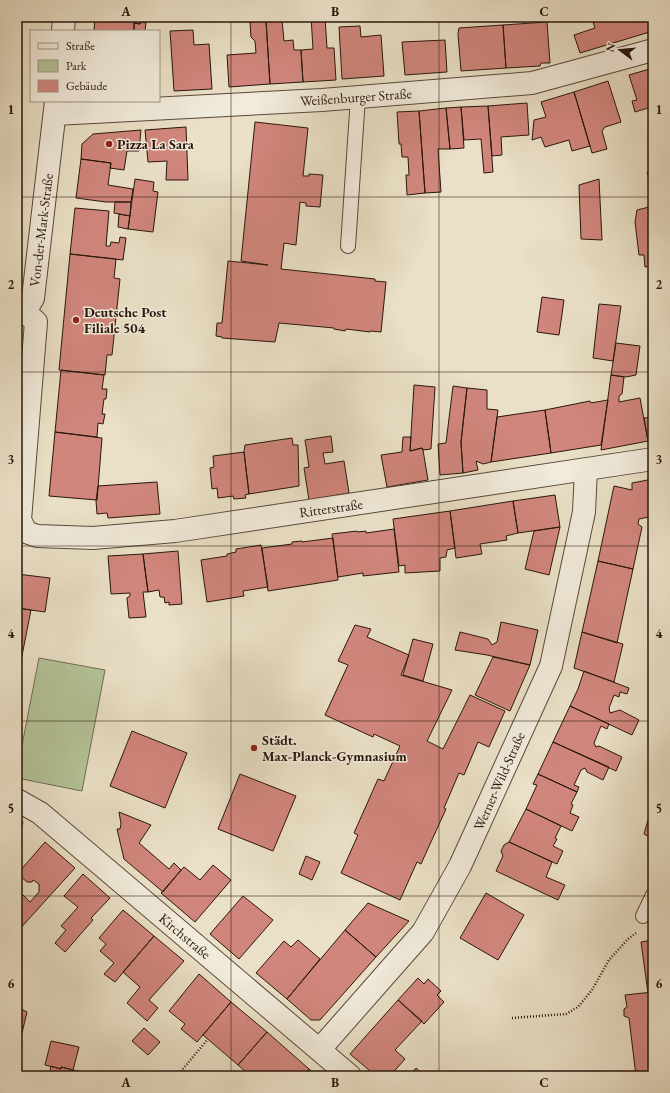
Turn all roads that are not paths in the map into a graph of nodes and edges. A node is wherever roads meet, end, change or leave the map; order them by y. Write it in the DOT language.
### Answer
graph roads {
  1 [pos="64,17"];
  2 [pos="63,30"];
  3 [pos="653,50"];
  4 [pos="358,97"];
  5 [pos="56,107"];
  6 [pos="348,246"];
  7 [pos="21,312"];
  8 [pos="653,459"];
  9 [pos="586,470"];
  10 [pos="18,520"];
  11 [pos="17,800"];
  12 [pos="653,895"];
  13 [pos="643,916"];
  14 [pos="320,1049"];
  15 [pos="350,1076"];
  1 -- 2 [label="street"];
  3 -- 4 [label="street, Weißenburger Straße"];
  4 -- 5 [label="street, Weißenburger Straße"];
  4 -- 6 [label="lane"];
  5 -- 7 [label="street, Von-der-Mark-Straße"];
  7 -- 10 [label="street, Von-der-Mark-Straße"];
  8 -- 9 [label="street, Ritterstraße"];
  9 -- 10 [label="street, Ritterstraße"];
  9 -- 14 [label="street, Werner-Wild-Straße"];
  11 -- 14 [label="street, Kirchstraße"];
  12 -- 13 [label="lane"];
  14 -- 15 [label="street, Kirchstraße"];
}
